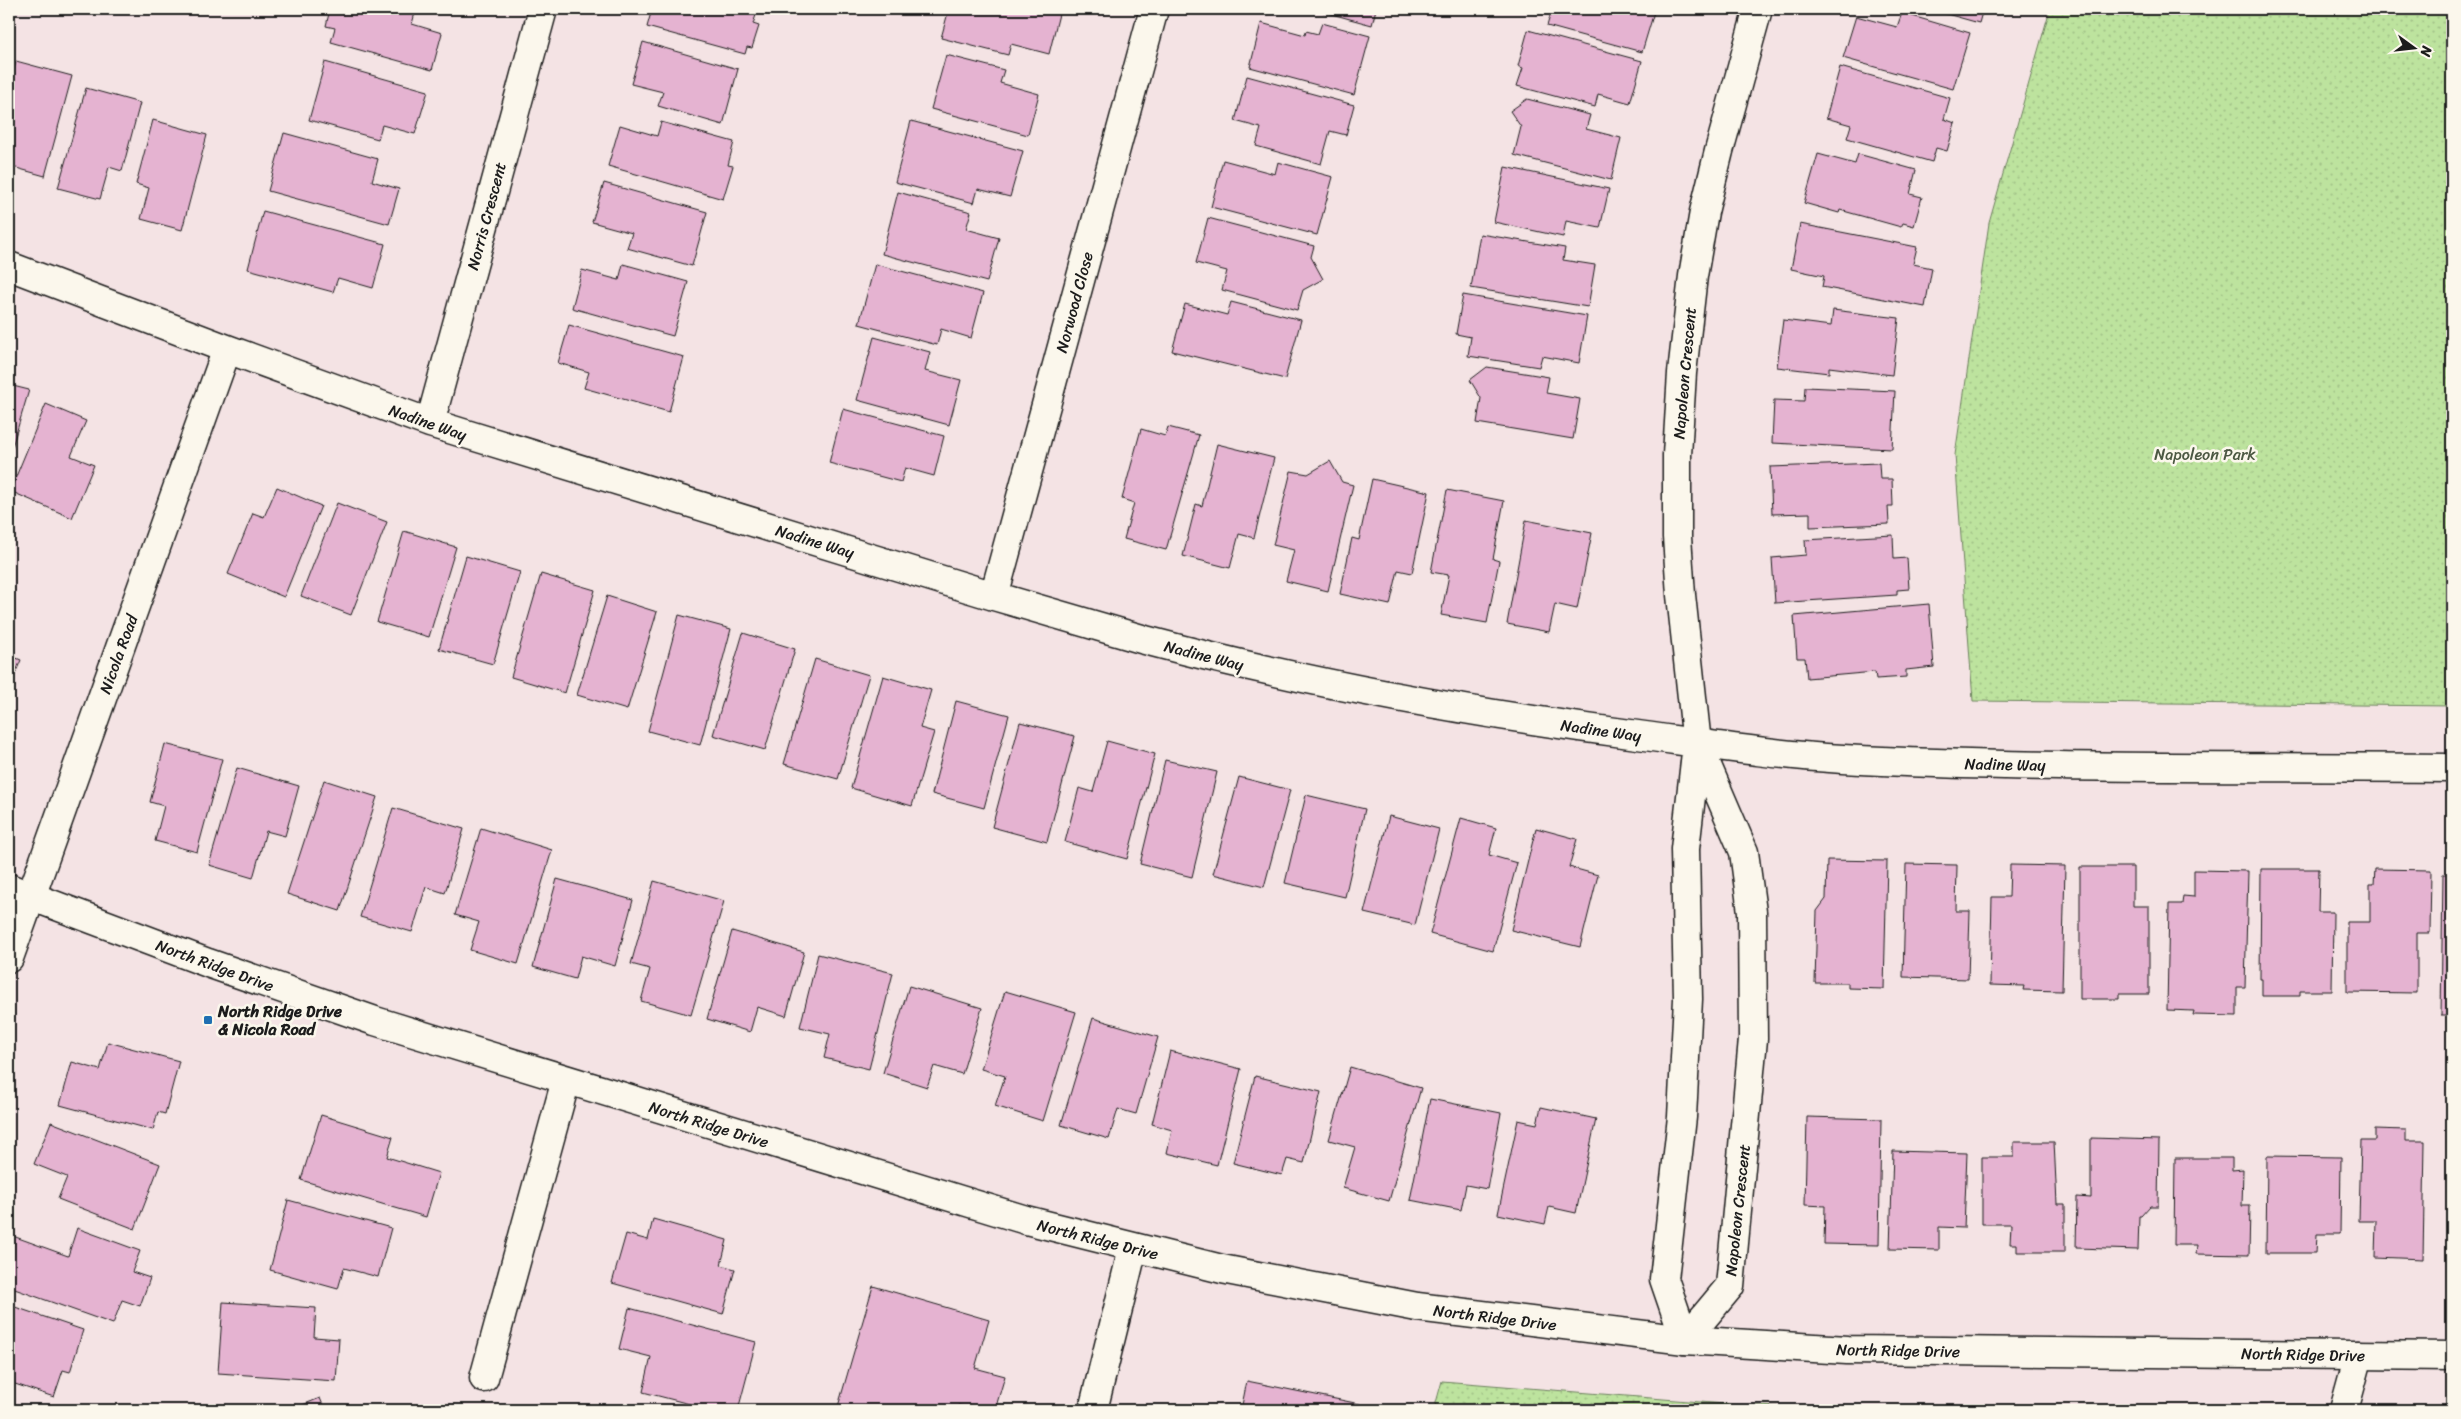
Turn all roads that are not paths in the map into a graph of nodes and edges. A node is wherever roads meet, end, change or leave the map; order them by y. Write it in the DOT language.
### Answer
graph roads {
  1 [pos="543,9"];
  2 [pos="1154,9"];
  3 [pos="1758,9"];
  4 [pos="9,266"];
  5 [pos="227,350"];
  6 [pos="430,423"];
  7 [pos="994,596"];
  8 [pos="1697,744"];
  9 [pos="2452,768"];
  10 [pos="20,892"];
  11 [pos="9,958"];
  12 [pos="566,1080"];
  13 [pos="1133,1248"];
  14 [pos="1685,1340"];
  15 [pos="2359,1355"];
  16 [pos="2452,1356"];
  17 [pos="484,1378"];
  18 [pos="1093,1410"];
  19 [pos="2344,1410"];
  1 -- 6 [label="street, Norris Crescent"];
  2 -- 7 [label="street, Norwood Close"];
  3 -- 8 [label="street, Napoleon Crescent"];
  4 -- 5 [label="street, Nadine Way"];
  5 -- 6 [label="street, Nadine Way"];
  5 -- 10 [label="street, Nicola Road"];
  6 -- 7 [label="street, Nadine Way"];
  7 -- 8 [label="street, Nadine Way"];
  8 -- 9 [label="street, Nadine Way"];
  8 -- 14 [label="street, Napoleon Crescent"];
  8 -- 14 [label="street, Napoleon Crescent"];
  10 -- 11 [label="street, Nicola Road"];
  10 -- 12 [label="street, North Ridge Drive"];
  12 -- 13 [label="street, North Ridge Drive"];
  12 -- 17 [label="street"];
  13 -- 14 [label="street, North Ridge Drive"];
  13 -- 18 [label="street"];
  14 -- 15 [label="street, North Ridge Drive"];
  15 -- 16 [label="street, North Ridge Drive"];
  15 -- 19 [label="street"];
}
